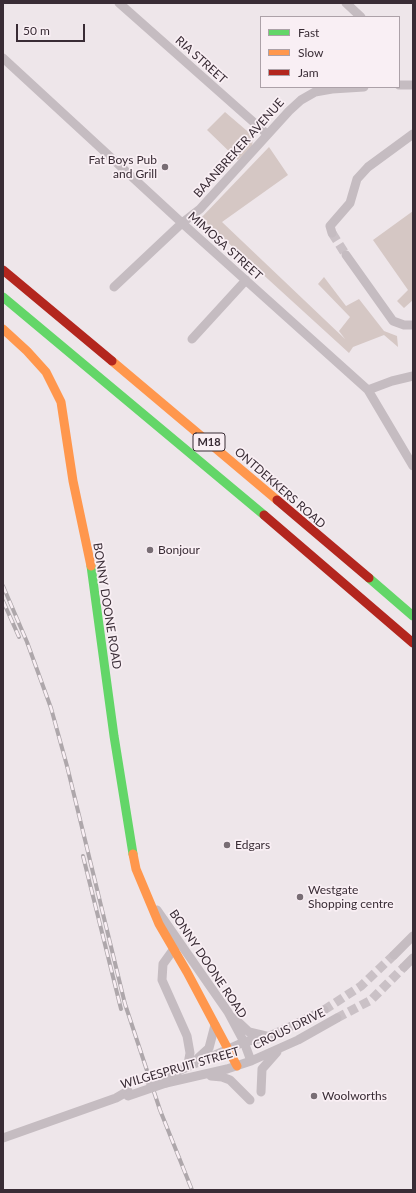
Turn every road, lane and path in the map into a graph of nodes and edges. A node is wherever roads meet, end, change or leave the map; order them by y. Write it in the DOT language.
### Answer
graph roads {
  1 [pos="119,3"];
  2 [pos="346,3"];
  3 [pos="360,16"];
  4 [pos="3,58"];
  5 [pos="413,84"];
  6 [pos="400,85"];
  7 [pos="348,88"];
  8 [pos="267,134"];
  9 [pos="413,134"];
  10 [pos="182,224"];
  11 [pos="332,233"];
  12 [pos="346,255"];
  13 [pos="3,270"];
  14 [pos="246,280"];
  15 [pos="114,287"];
  16 [pos="3,297"];
  17 [pos="413,325"];
  18 [pos="3,330"];
  19 [pos="192,339"];
  20 [pos="413,376"];
  21 [pos="368,390"];
  22 [pos="413,466"];
  23 [pos="413,616"];
  24 [pos="413,643"];
  25 [pos="151,904"];
  26 [pos="413,936"];
  27 [pos="180,941"];
  28 [pos="172,949"];
  29 [pos="394,955"];
  30 [pos="413,958"];
  31 [pos="404,967"];
  32 [pos="215,991"];
  33 [pos="201,998"];
  34 [pos="324,1010"];
  35 [pos="228,1012"];
  36 [pos="337,1018"];
  37 [pos="215,1024"];
  38 [pos="267,1037"];
  39 [pos="244,1042"];
  40 [pos="283,1047"];
  41 [pos="228,1049"];
  42 [pos="251,1061"];
  43 [pos="236,1066"];
  44 [pos="184,1067"];
  45 [pos="197,1076"];
  46 [pos="166,1080"];
  47 [pos="261,1092"];
  48 [pos="250,1100"];
  49 [pos="3,1138"];
  1 -- 8 [label="street, RIA STREET"];
  2 -- 3 [label="street"];
  4 -- 10 [label="street, MIMOSA STREET"];
  5 -- 6 [label="street"];
  7 -- 8 [label="street, BAANBREKER AVENUE"];
  8 -- 10 [label="street, BAANBREKER AVENUE"];
  9 -- 11 [label="street"];
  10 -- 14 [label="street, MIMOSA STREET"];
  10 -- 15 [label="street, BAANBREKER AVENUE"];
  12 -- 17 [label="street"];
  13 -- 23 [label="main road, ONTDEKKERS ROAD / M18"];
  14 -- 19 [label="street"];
  14 -- 21 [label="street, MIMOSA STREET"];
  16 -- 24 [label="main road, M18"];
  18 -- 25 [label="main road, BONNY DOONE ROAD"];
  20 -- 21 [label="street"];
  21 -- 22 [label="street, MIMOSA STREET"];
  25 -- 27 [label="street, BONNY DOONE ROAD"];
  25 -- 28 [label="main road, BONNY DOONE ROAD"];
  26 -- 29 [label="street"];
  27 -- 28 [label="street"];
  27 -- 32 [label="street, BONNY DOONE ROAD"];
  28 -- 33 [label="main road, BONNY DOONE ROAD"];
  28 -- 44 [label="street"];
  30 -- 31 [label="street"];
  32 -- 33 [label="street"];
  32 -- 35 [label="street, BONNY DOONE ROAD"];
  33 -- 37 [label="main road, BONNY DOONE ROAD"];
  34 -- 38 [label="street, CROUS DRIVE"];
  35 -- 38 [label="street"];
  35 -- 39 [label="street, BONNY DOONE ROAD"];
  36 -- 40 [label="street, CROUS DRIVE"];
  37 -- 41 [label="main road, BONNY DOONE ROAD"];
  37 -- 44 [label="street"];
  38 -- 39 [label="street, CROUS DRIVE"];
  39 -- 41 [label="street, WILGESPRUIT STREET"];
  39 -- 42 [label="street, BONNY DOONE ROAD"];
  40 -- 42 [label="street, CROUS DRIVE"];
  40 -- 47 [label="street"];
  41 -- 43 [label="main road, BONNY DOONE ROAD"];
  41 -- 44 [label="street, WILGESPRUIT STREET"];
  42 -- 43 [label="street, WILGESPRUIT STREET"];
  43 -- 45 [label="street, WILGESPRUIT STREET"];
  44 -- 46 [label="street, WILGESPRUIT STREET"];
  45 -- 46 [label="street, WILGESPRUIT STREET"];
  45 -- 48 [label="street"];
  46 -- 49 [label="street, WILGESPRUIT STREET, bridge"];
}
